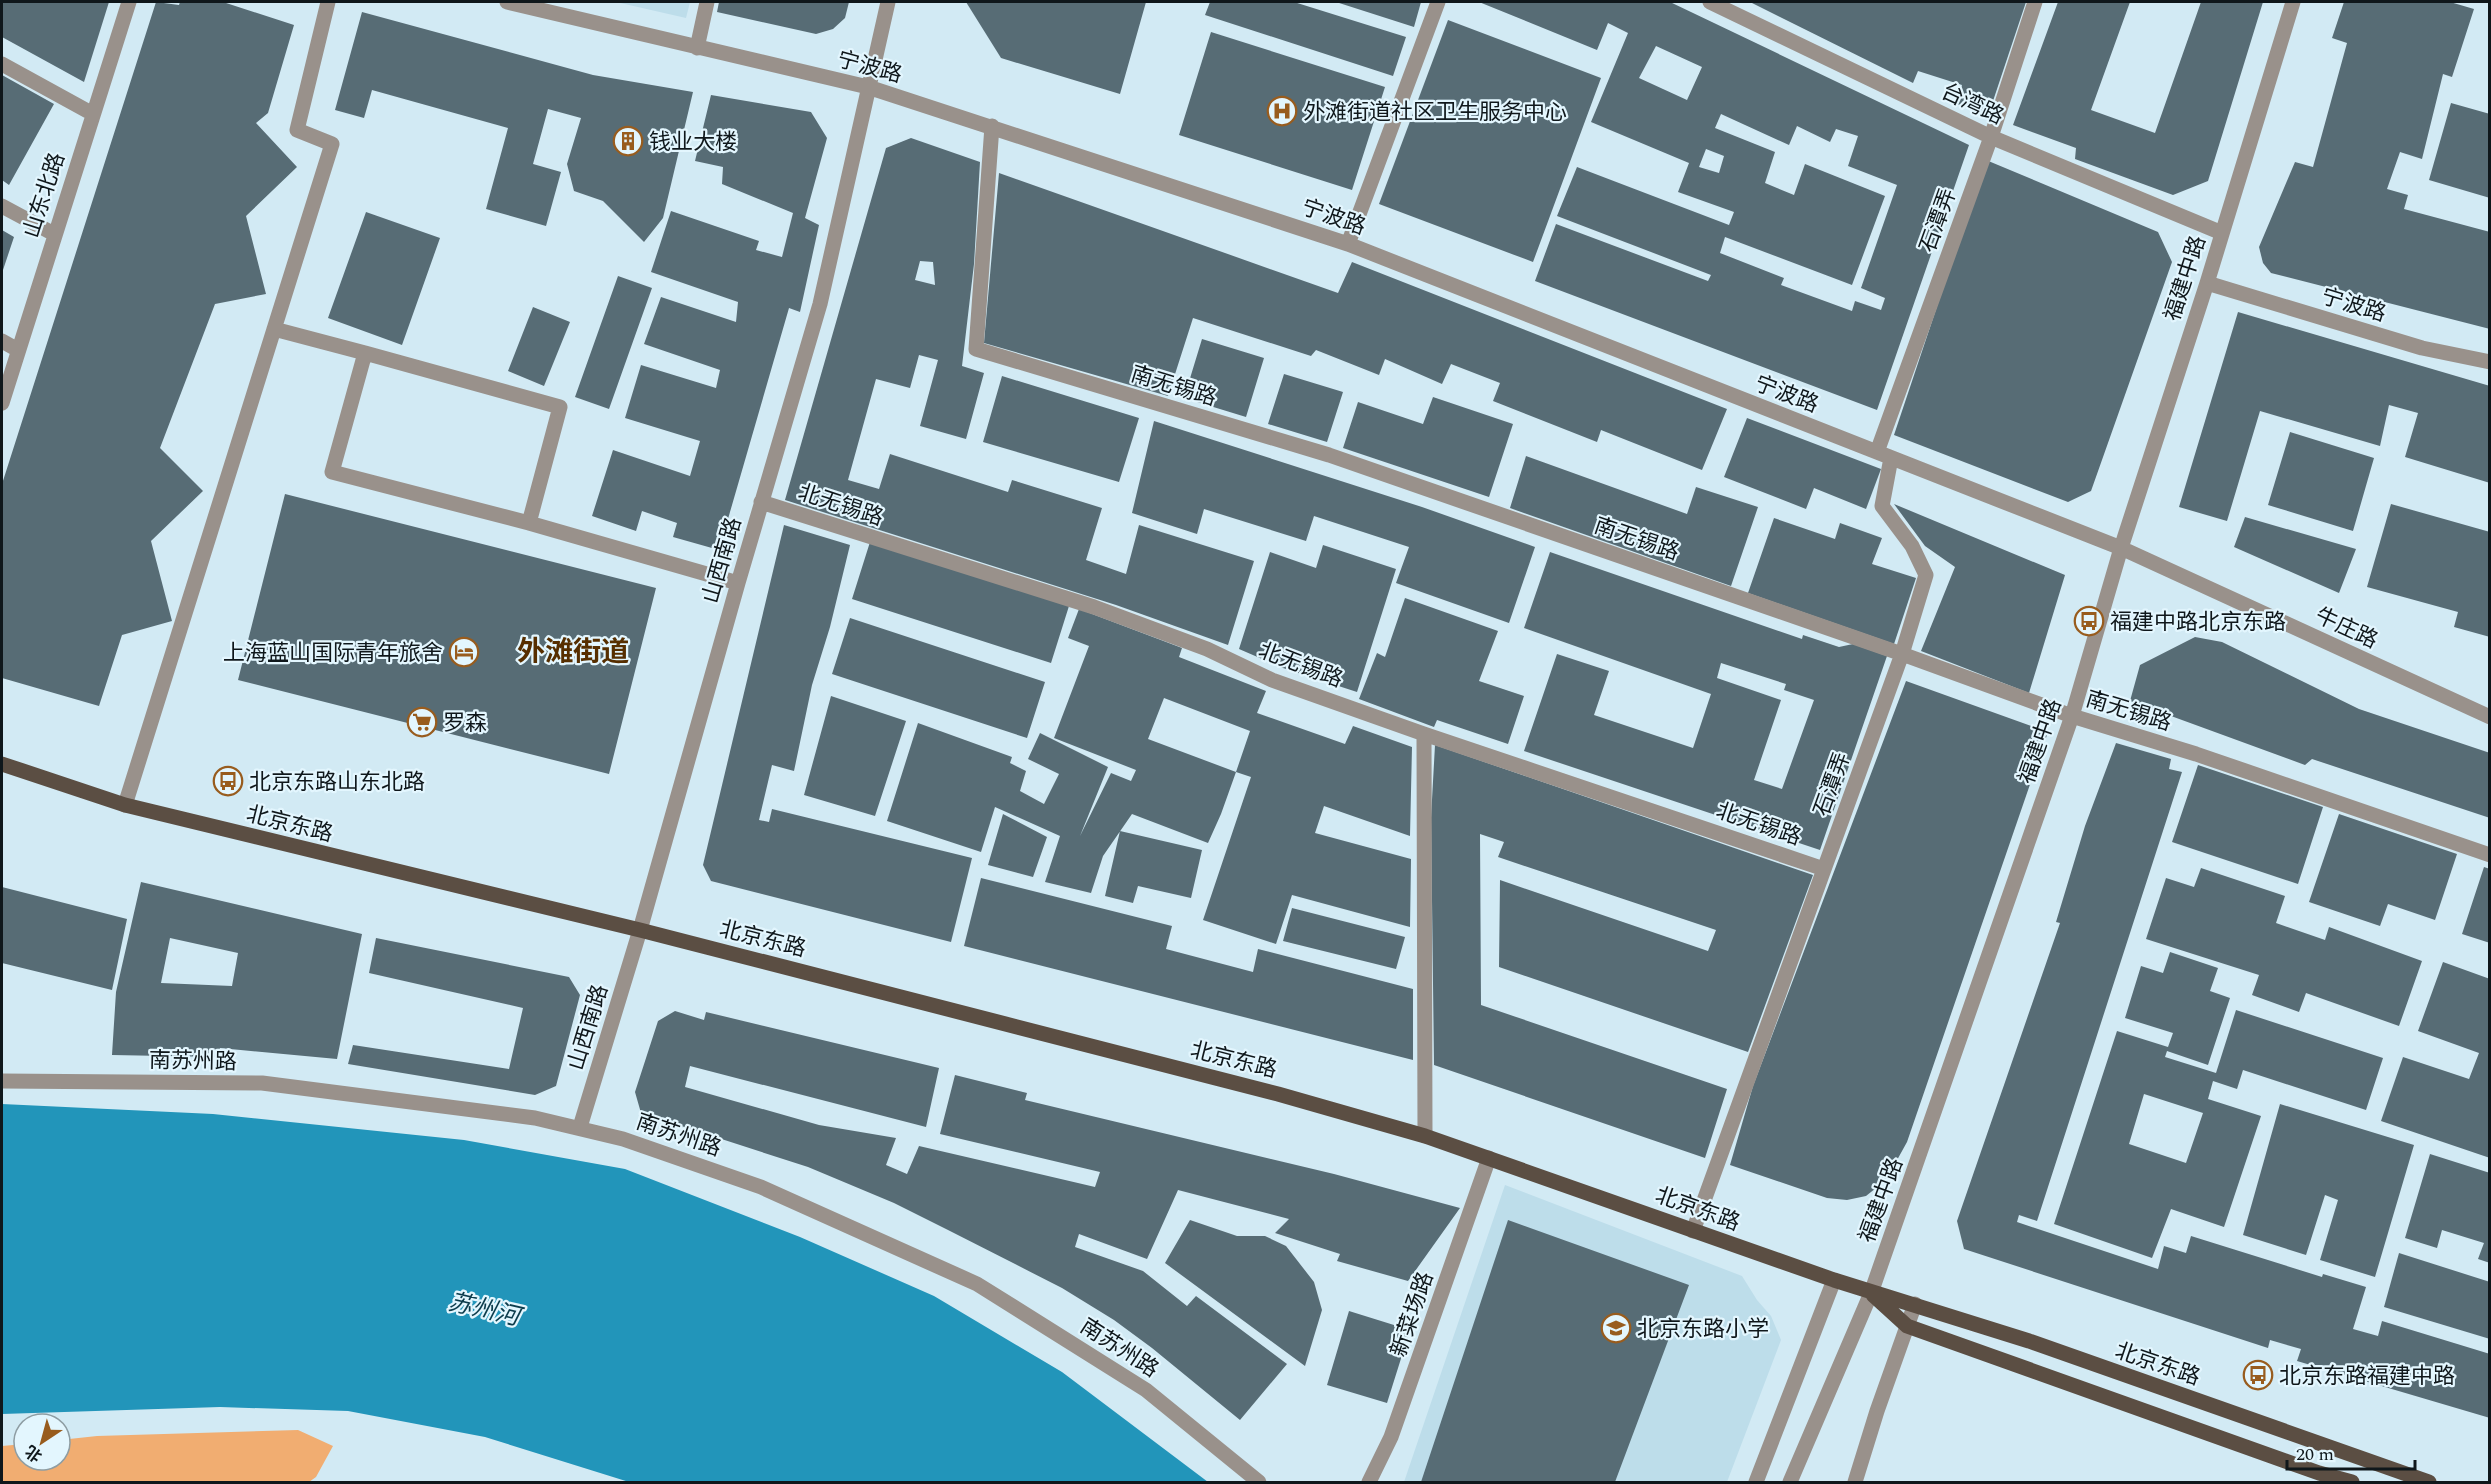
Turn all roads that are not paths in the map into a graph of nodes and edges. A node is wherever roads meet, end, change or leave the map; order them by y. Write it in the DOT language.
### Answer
graph roads {
  1 [pos="129,2"];
  2 [pos="328,2"];
  3 [pos="507,2"];
  4 [pos="707,2"];
  5 [pos="888,2"];
  6 [pos="1437,2"];
  7 [pos="1710,2"];
  8 [pos="2035,2"];
  9 [pos="2293,2"];
  10 [pos="697,48"];
  11 [pos="2,64"];
  12 [pos="868,87"];
  13 [pos="93,114"];
  14 [pos="992,126"];
  15 [pos="1991,137"];
  16 [pos="2,206"];
  17 [pos="2223,233"];
  18 [pos="54,234"];
  19 [pos="1348,244"];
  20 [pos="2207,283"];
  21 [pos="274,329"];
  22 [pos="2,341"];
  23 [pos="18,350"];
  24 [pos="364,353"];
  25 [pos="2490,362"];
  26 [pos="2,403"];
  27 [pos="1884,455"];
  28 [pos="761,502"];
  29 [pos="529,523"];
  30 [pos="2121,548"];
  31 [pos="738,583"];
  32 [pos="1902,654"];
  33 [pos="2072,716"];
  34 [pos="2490,717"];
  35 [pos="1424,734"];
  36 [pos="2,764"];
  37 [pos="125,805"];
  38 [pos="2490,855"];
  39 [pos="1824,869"];
  40 [pos="640,930"];
  41 [pos="2,1081"];
  42 [pos="580,1127"];
  43 [pos="1425,1136"];
  44 [pos="1489,1158"];
  45 [pos="1693,1231"];
  46 [pos="1834,1281"];
  47 [pos="1871,1293"];
  48 [pos="1915,1304"];
  49 [pos="1907,1326"];
  50 [pos="1791,1480"];
  51 [pos="1259,1482"];
  52 [pos="1369,1482"];
  53 [pos="1756,1482"];
  54 [pos="1855,1482"];
  55 [pos="2352,1482"];
  56 [pos="2429,1482"];
  1 -- 13 [label="street, 山东北路"];
  2 -- 21 [label="street"];
  3 -- 10 [label="street, 宁波路"];
  4 -- 10 [label="street"];
  5 -- 12 [label="street, 山西南路"];
  6 -- 19 [label="street"];
  7 -- 15 [label="street, 台湾路"];
  8 -- 15 [label="street, 石潭弄"];
  9 -- 17 [label="street, 福建中路"];
  10 -- 12 [label="street, 宁波路"];
  11 -- 13 [label="street"];
  12 -- 14 [label="street, 宁波路"];
  12 -- 28 [label="street, 山西南路"];
  13 -- 18 [label="street, 山东北路"];
  14 -- 19 [label="street, 宁波路"];
  14 -- 32 [label="street, 南无锡路"];
  15 -- 17 [label="street, 台湾路"];
  15 -- 27 [label="street, 石潭弄"];
  16 -- 18 [label="street"];
  17 -- 20 [label="street, 福建中路"];
  18 -- 23 [label="street, 山东北路"];
  19 -- 27 [label="street, 宁波路"];
  20 -- 25 [label="street, 宁波路"];
  20 -- 30 [label="street, 福建中路"];
  21 -- 24 [label="street"];
  21 -- 37 [label="street"];
  22 -- 23 [label="street"];
  23 -- 26 [label="street, 山东北路"];
  24 -- 29 [label="street"];
  24 -- 29 [label="street"];
  27 -- 30 [label="street, 宁波路"];
  27 -- 32 [label="street, 石潭弄"];
  28 -- 31 [label="street, 山西南路"];
  28 -- 35 [label="street, 北无锡路"];
  29 -- 31 [label="street"];
  30 -- 33 [label="street, 福建中路"];
  30 -- 34 [label="street, 牛庄路"];
  31 -- 40 [label="street, 山西南路"];
  32 -- 33 [label="street, 南无锡路"];
  32 -- 39 [label="street, 石潭弄"];
  33 -- 38 [label="street, 南无锡路"];
  33 -- 47 [label="street, 福建中路"];
  35 -- 39 [label="street, 北无锡路"];
  35 -- 43 [label="street"];
  36 -- 37 [label="main road, 北京东路"];
  37 -- 40 [label="main road, 北京东路"];
  39 -- 45 [label="street, 石潭弄"];
  40 -- 42 [label="street, 山西南路"];
  40 -- 43 [label="main road, 北京东路"];
  41 -- 42 [label="street, 南苏州路"];
  42 -- 51 [label="street, 南苏州路"];
  43 -- 44 [label="main road, 北京东路"];
  44 -- 45 [label="main road, 北京东路"];
  44 -- 52 [label="street, 新菜场路"];
  45 -- 46 [label="main road, 北京东路"];
  46 -- 47 [label="main road, 北京东路"];
  46 -- 53 [label="street"];
  47 -- 48 [label="main road, 北京东路"];
  47 -- 49 [label="main road"];
  47 -- 50 [label="street, 福建中路"];
  48 -- 49 [label="street"];
  48 -- 56 [label="main road, 北京东路"];
  49 -- 54 [label="street"];
  49 -- 55 [label="main road"];
}
